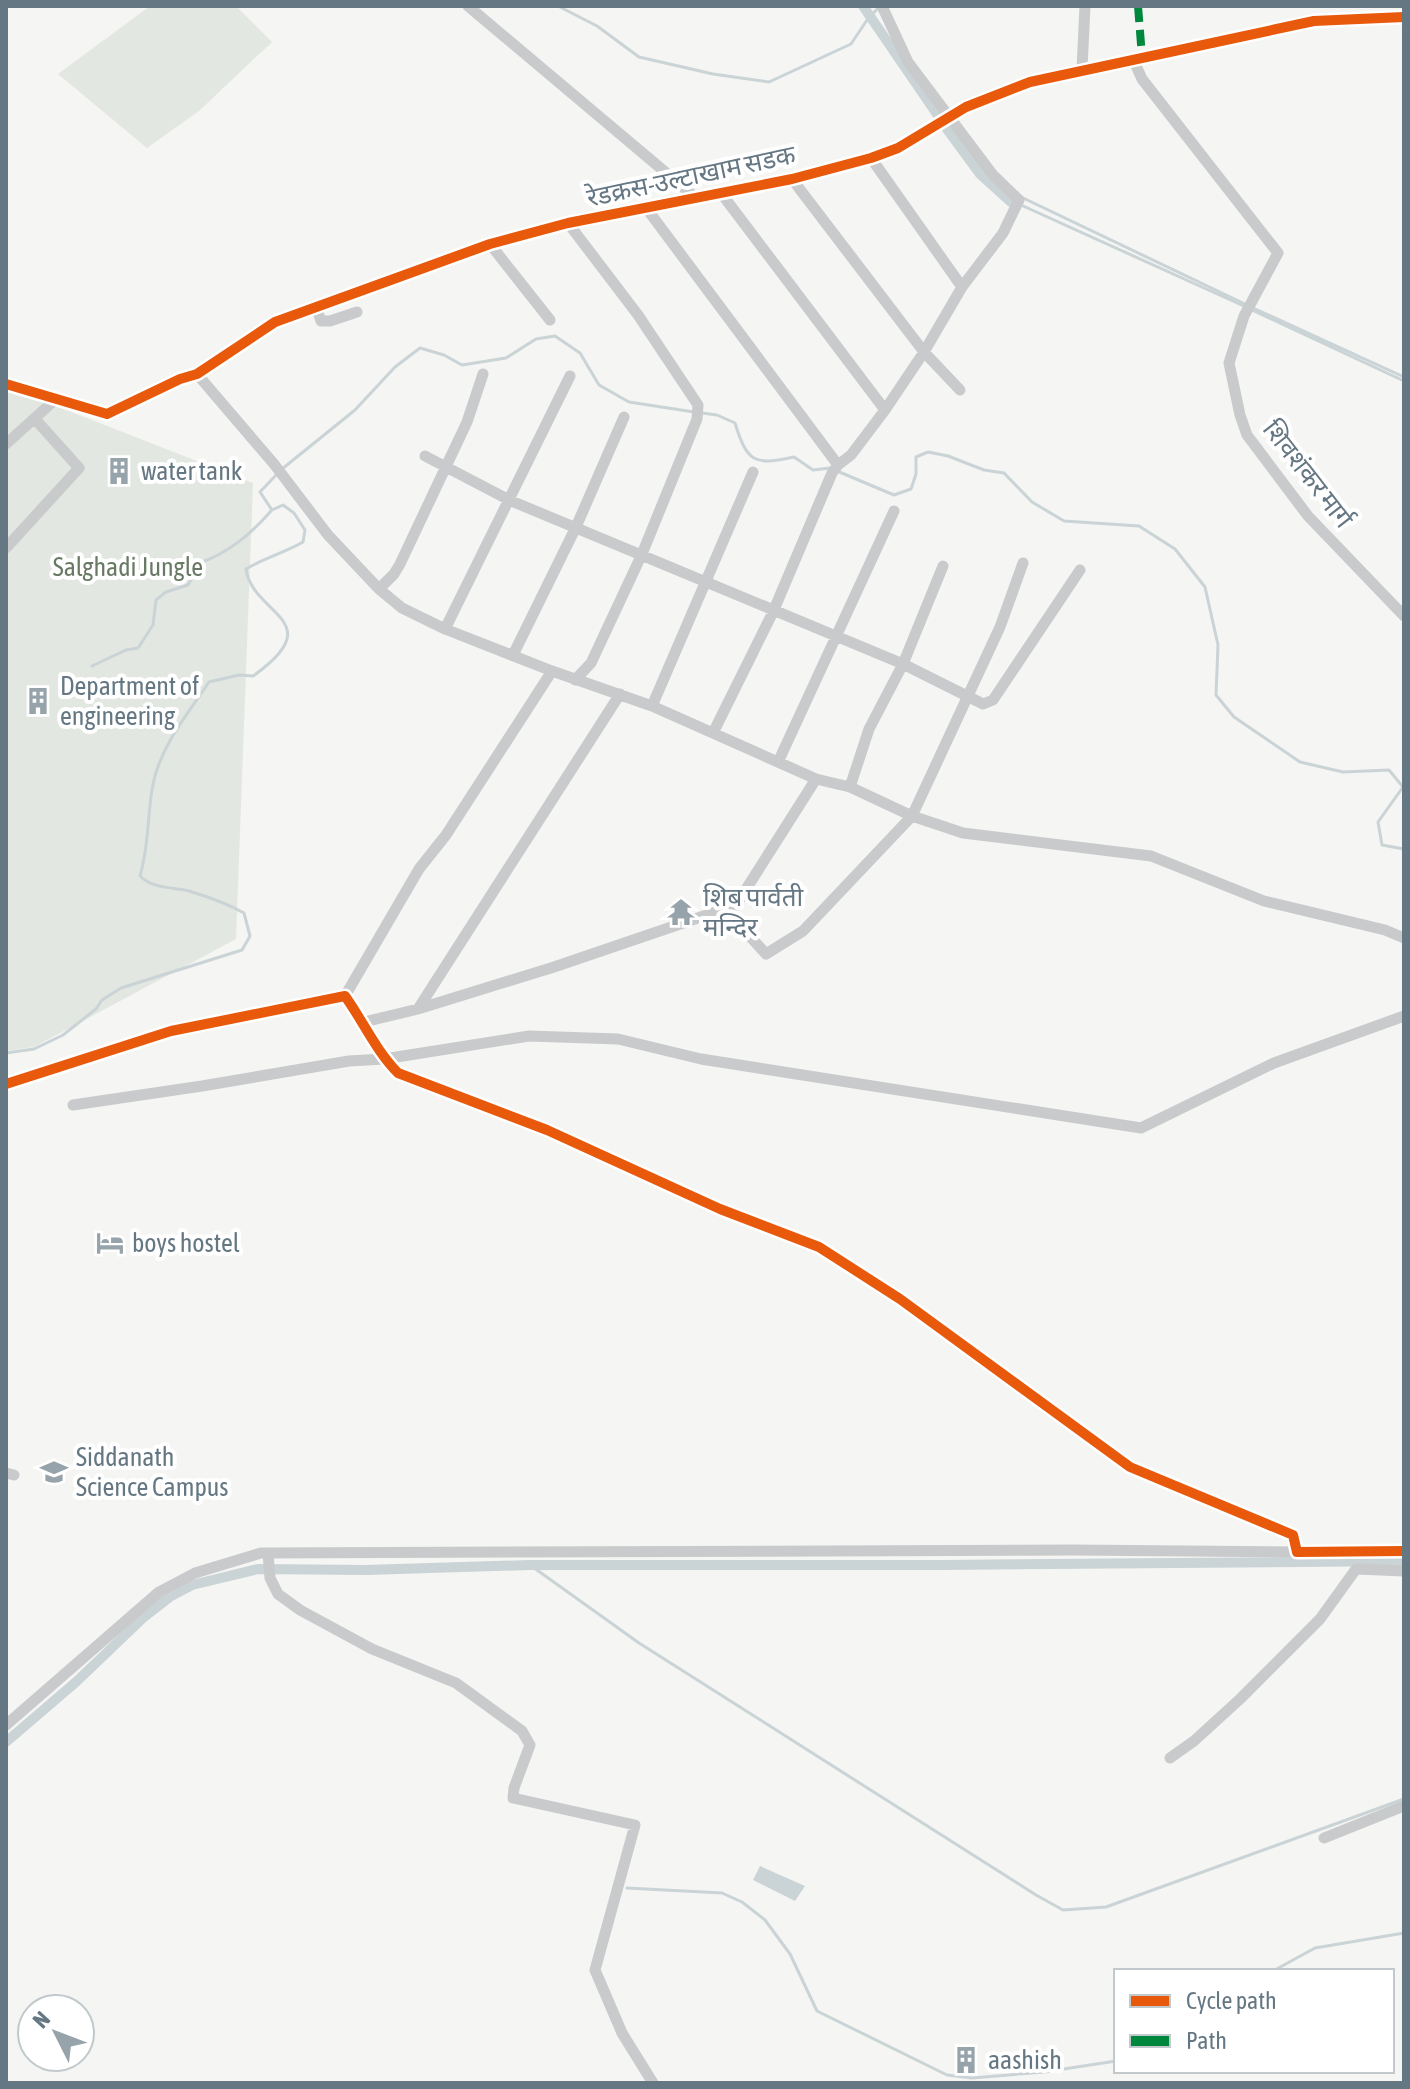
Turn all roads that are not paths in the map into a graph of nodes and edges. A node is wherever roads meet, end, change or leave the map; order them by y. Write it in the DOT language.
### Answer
graph roads {
  1 [pos="468,6"];
  2 [pos="1085,6"];
  3 [pos="882,7"];
  4 [pos="1404,17"];
  5 [pos="1133,59"];
  6 [pos="1082,69"];
  7 [pos="949,117"];
  8 [pos="871,158"];
  9 [pos="792,179"];
  10 [pos="721,193"];
  11 [pos="696,198"];
  12 [pos="647,209"];
  13 [pos="568,223"];
  14 [pos="490,244"];
  15 [pos="962,287"];
  16 [pos="316,307"];
  17 [pos="357,312"];
  18 [pos="550,320"];
  19 [pos="924,352"];
  20 [pos="197,374"];
  21 [pos="483,374"];
  22 [pos="570,376"];
  23 [pos="6,384"];
  24 [pos="960,390"];
  25 [pos="57,398"];
  26 [pos="885,410"];
  27 [pos="624,417"];
  28 [pos="35,419"];
  29 [pos="6,444"];
  30 [pos="425,456"];
  31 [pos="445,468"];
  32 [pos="835,469"];
  33 [pos="753,472"];
  34 [pos="509,500"];
  35 [pos="894,511"];
  36 [pos="576,527"];
  37 [pos="6,548"];
  38 [pos="642,554"];
  39 [pos="1023,563"];
  40 [pos="943,566"];
  41 [pos="1080,570"];
  42 [pos="708,582"];
  43 [pos="379,589"];
  44 [pos="773,612"];
  45 [pos="1404,616"];
  46 [pos="445,629"];
  47 [pos="836,637"];
  48 [pos="513,655"];
  49 [pos="903,664"];
  50 [pos="552,671"];
  51 [pos="575,680"];
  52 [pos="620,694"];
  53 [pos="966,697"];
  54 [pos="652,706"];
  55 [pos="714,731"];
  56 [pos="779,760"];
  57 [pos="816,779"];
  58 [pos="850,787"];
  59 [pos="912,816"];
  60 [pos="725,909"];
  61 [pos="1404,938"];
  62 [pos="345,996"];
  63 [pos="418,1009"];
  64 [pos="1404,1016"];
  65 [pos="364,1022"];
  66 [pos="384,1059"];
  67 [pos="6,1084"];
  68 [pos="73,1105"];
  69 [pos="1404,1551"];
  70 [pos="1297,1552"];
  71 [pos="269,1562"];
  72 [pos="1404,1571"];
  73 [pos="6,1725"];
  74 [pos="1170,1758"];
  75 [pos="1404,1806"];
  76 [pos="1324,1838"];
  77 [pos="653,2083"];
  1 -- 11 [label="street"];
  2 -- 6 [label="street"];
  3 -- 7 [label="street"];
  4 -- 5 [label="street, रेडक्रस-उल्टाखाम सडक"];
  5 -- 6 [label="street, रेडक्रस-उल्टाखाम सडक"];
  5 -- 45 [label="street, शिवशंकर मार्ग"];
  6 -- 7 [label="street, रेडक्रस-उल्टाखाम सडक"];
  7 -- 8 [label="street, रेडक्रस-उल्टाखाम सडक"];
  7 -- 15 [label="street"];
  8 -- 9 [label="street, रेडक्रस-उल्टाखाम सडक"];
  8 -- 15 [label="street"];
  9 -- 10 [label="street, रेडक्रस-उल्टाखाम सडक"];
  9 -- 19 [label="street"];
  10 -- 11 [label="street, रेडक्रस-उल्टाखाम सडक"];
  10 -- 26 [label="street"];
  11 -- 12 [label="street, रेडक्रस-उल्टाखाम सडक"];
  12 -- 13 [label="street, रेडक्रस-उल्टाखाम सडक"];
  12 -- 32 [label="street"];
  13 -- 14 [label="street, रेडक्रस-उल्टाखाम सडक"];
  13 -- 38 [label="street"];
  14 -- 16 [label="street, रेडक्रस-उल्टाखाम सडक"];
  14 -- 18 [label="street"];
  15 -- 19 [label="street"];
  16 -- 17 [label="street"];
  16 -- 20 [label="street, रेडक्रस-उल्टाखाम सडक"];
  19 -- 24 [label="street"];
  19 -- 26 [label="street"];
  20 -- 25 [label="street, रेडक्रस-उल्टाखाम सडक"];
  20 -- 43 [label="street"];
  21 -- 31 [label="street"];
  22 -- 34 [label="street"];
  23 -- 25 [label="street, रेडक्रस-उल्टाखाम सडक"];
  25 -- 28 [label="street"];
  26 -- 32 [label="street"];
  27 -- 36 [label="street"];
  28 -- 29 [label="street"];
  28 -- 37 [label="street"];
  30 -- 31 [label="street"];
  31 -- 34 [label="street"];
  31 -- 43 [label="street"];
  32 -- 44 [label="street"];
  33 -- 42 [label="street"];
  34 -- 36 [label="street"];
  34 -- 46 [label="street"];
  35 -- 47 [label="street"];
  36 -- 38 [label="street"];
  36 -- 48 [label="street"];
  38 -- 42 [label="street"];
  38 -- 51 [label="street"];
  39 -- 53 [label="street"];
  40 -- 49 [label="street"];
  41 -- 53 [label="street"];
  42 -- 44 [label="street"];
  42 -- 54 [label="street"];
  43 -- 46 [label="street"];
  44 -- 47 [label="street"];
  44 -- 55 [label="street"];
  46 -- 48 [label="street"];
  47 -- 49 [label="street"];
  47 -- 56 [label="street"];
  48 -- 50 [label="street"];
  49 -- 53 [label="street"];
  49 -- 58 [label="street"];
  50 -- 51 [label="street"];
  50 -- 62 [label="street"];
  51 -- 52 [label="street"];
  52 -- 54 [label="street"];
  52 -- 63 [label="street"];
  53 -- 59 [label="street"];
  54 -- 55 [label="street"];
  55 -- 56 [label="street"];
  56 -- 57 [label="street"];
  57 -- 58 [label="street"];
  57 -- 60 [label="street"];
  58 -- 59 [label="street"];
  59 -- 60 [label="street"];
  59 -- 61 [label="street"];
  60 -- 63 [label="street"];
  62 -- 65 [label="street"];
  62 -- 67 [label="street"];
  63 -- 65 [label="street"];
  64 -- 66 [label="street"];
  65 -- 66 [label="street"];
  66 -- 68 [label="street"];
  66 -- 70 [label="street"];
  69 -- 70 [label="street"];
  70 -- 71 [label="street"];
  71 -- 73 [label="street"];
  71 -- 77 [label="street"];
  72 -- 74 [label="street"];
  75 -- 76 [label="street"];
}
